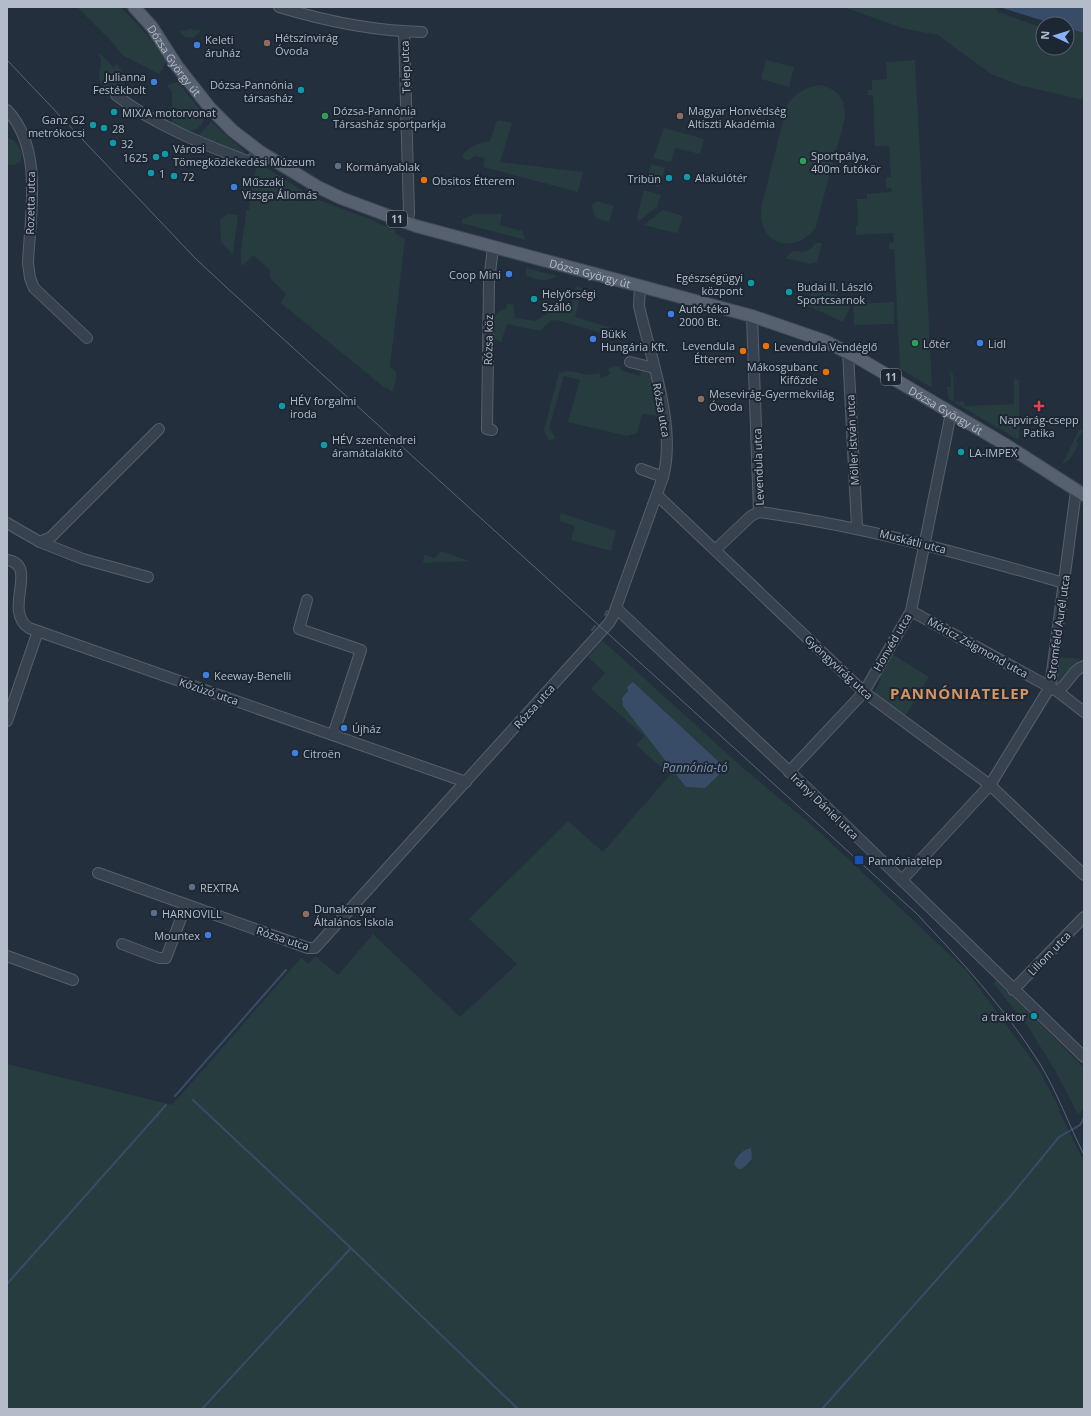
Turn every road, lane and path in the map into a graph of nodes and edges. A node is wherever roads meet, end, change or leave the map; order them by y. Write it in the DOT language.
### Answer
graph roads {
  1 [pos="134,7"];
  2 [pos="146,7"];
  3 [pos="279,7"];
  4 [pos="152,27"];
  5 [pos="404,31"];
  6 [pos="422,32"];
  7 [pos="116,95"];
  8 [pos="7,110"];
  9 [pos="259,151"];
  10 [pos="407,223"];
  11 [pos="493,247"];
  12 [pos="640,286"];
  13 [pos="752,316"];
  14 [pos="87,338"];
  15 [pos="848,352"];
  16 [pos="630,362"];
  17 [pos="654,368"];
  18 [pos="951,413"];
  19 [pos="159,429"];
  20 [pos="492,430"];
  21 [pos="641,469"];
  22 [pos="663,477"];
  23 [pos="1080,493"];
  24 [pos="657,495"];
  25 [pos="759,512"];
  26 [pos="7,523"];
  27 [pos="857,527"];
  28 [pos="40,542"];
  29 [pos="925,544"];
  30 [pos="715,550"];
  31 [pos="7,560"];
  32 [pos="148,577"];
  33 [pos="1064,583"];
  34 [pos="307,600"];
  35 [pos="616,608"];
  36 [pos="911,611"];
  37 [pos="38,631"];
  38 [pos="1084,666"];
  39 [pos="1053,689"];
  40 [pos="864,692"];
  41 [pos="1084,712"];
  42 [pos="7,722"];
  43 [pos="333,735"];
  44 [pos="789,772"];
  45 [pos="466,782"];
  46 [pos="990,785"];
  47 [pos="98,872"];
  48 [pos="1084,876"];
  49 [pos="902,880"];
  50 [pos="186,905"];
  51 [pos="1084,917"];
  52 [pos="122,944"];
  53 [pos="7,956"];
  54 [pos="73,980"];
  55 [pos="1013,990"];
  56 [pos="1084,1057"];
  1 -- 4 [label="main road, Dózsa György út / 11"];
  2 -- 4 [label="main road"];
  3 -- 5 [label="street"];
  4 -- 9 [label="main road, Dózsa György út / 11"];
  5 -- 6 [label="street"];
  5 -- 10 [label="street, Telep utca"];
  7 -- 9 [label="street"];
  8 -- 14 [label="street, Rozetta utca"];
  9 -- 10 [label="main road, Dózsa György út / 11"];
  10 -- 11 [label="main road, Dózsa György út / 11"];
  11 -- 12 [label="main road, Dózsa György út / 11"];
  11 -- 20 [label="street, Rózsa köz"];
  12 -- 13 [label="main road, Dózsa György út / 11"];
  12 -- 17 [label="street, Rózsa utca"];
  13 -- 15 [label="main road, Dózsa György út / 11"];
  13 -- 25 [label="street, Levendula utca"];
  15 -- 18 [label="main road, Dózsa György út / 11"];
  15 -- 27 [label="street, Möller István utca"];
  16 -- 17 [label="street"];
  17 -- 22 [label="street, Rózsa utca"];
  18 -- 23 [label="main road, Dózsa György út / 11"];
  18 -- 29 [label="street, Honvéd utca"];
  19 -- 28 [label="street"];
  21 -- 22 [label="street"];
  22 -- 24 [label="street, Rózsa utca"];
  23 -- 33 [label="street, Stromfeld Aurél utca"];
  24 -- 30 [label="street, Gyöngyvirág utca"];
  24 -- 35 [label="street, Rózsa utca"];
  25 -- 27 [label="street, Muskátli utca"];
  25 -- 30 [label="street, Levendula utca"];
  26 -- 28 [label="street"];
  27 -- 29 [label="street, Muskátli utca"];
  28 -- 32 [label="street"];
  29 -- 33 [label="street, Muskátli utca"];
  29 -- 36 [label="street, Honvéd utca"];
  30 -- 40 [label="street, Gyöngyvirág utca"];
  31 -- 37 [label="street, Kőzúzó utca"];
  33 -- 39 [label="street, Stromfeld Aurél utca"];
  34 -- 43 [label="street"];
  35 -- 44 [label="street, Irányi Dániel utca"];
  35 -- 45 [label="street, Rózsa utca"];
  36 -- 39 [label="street, Móricz Zsigmond utca"];
  36 -- 40 [label="street, Honvéd utca"];
  37 -- 42 [label="street"];
  37 -- 43 [label="street, Kőzúzó utca"];
  38 -- 39 [label="street"];
  39 -- 41 [label="street, Móricz Zsigmond utca"];
  39 -- 46 [label="street, Stromfeld Aurél utca"];
  40 -- 44 [label="street, Honvéd utca"];
  40 -- 46 [label="street, Gyöngyvirág utca"];
  43 -- 45 [label="street, Kőzúzó utca"];
  44 -- 49 [label="street, Irányi Dániel utca"];
  45 -- 50 [label="street, Rózsa utca"];
  46 -- 48 [label="street, Gyöngyvirág utca"];
  46 -- 49 [label="street, Stromfeld Aurél utca"];
  47 -- 50 [label="street, Rózsa utca"];
  49 -- 55 [label="street, Irányi Dániel utca"];
  50 -- 52 [label="street"];
  51 -- 55 [label="street, Liliom utca"];
  53 -- 54 [label="street"];
  55 -- 56 [label="street, Irányi Dániel utca"];
}
